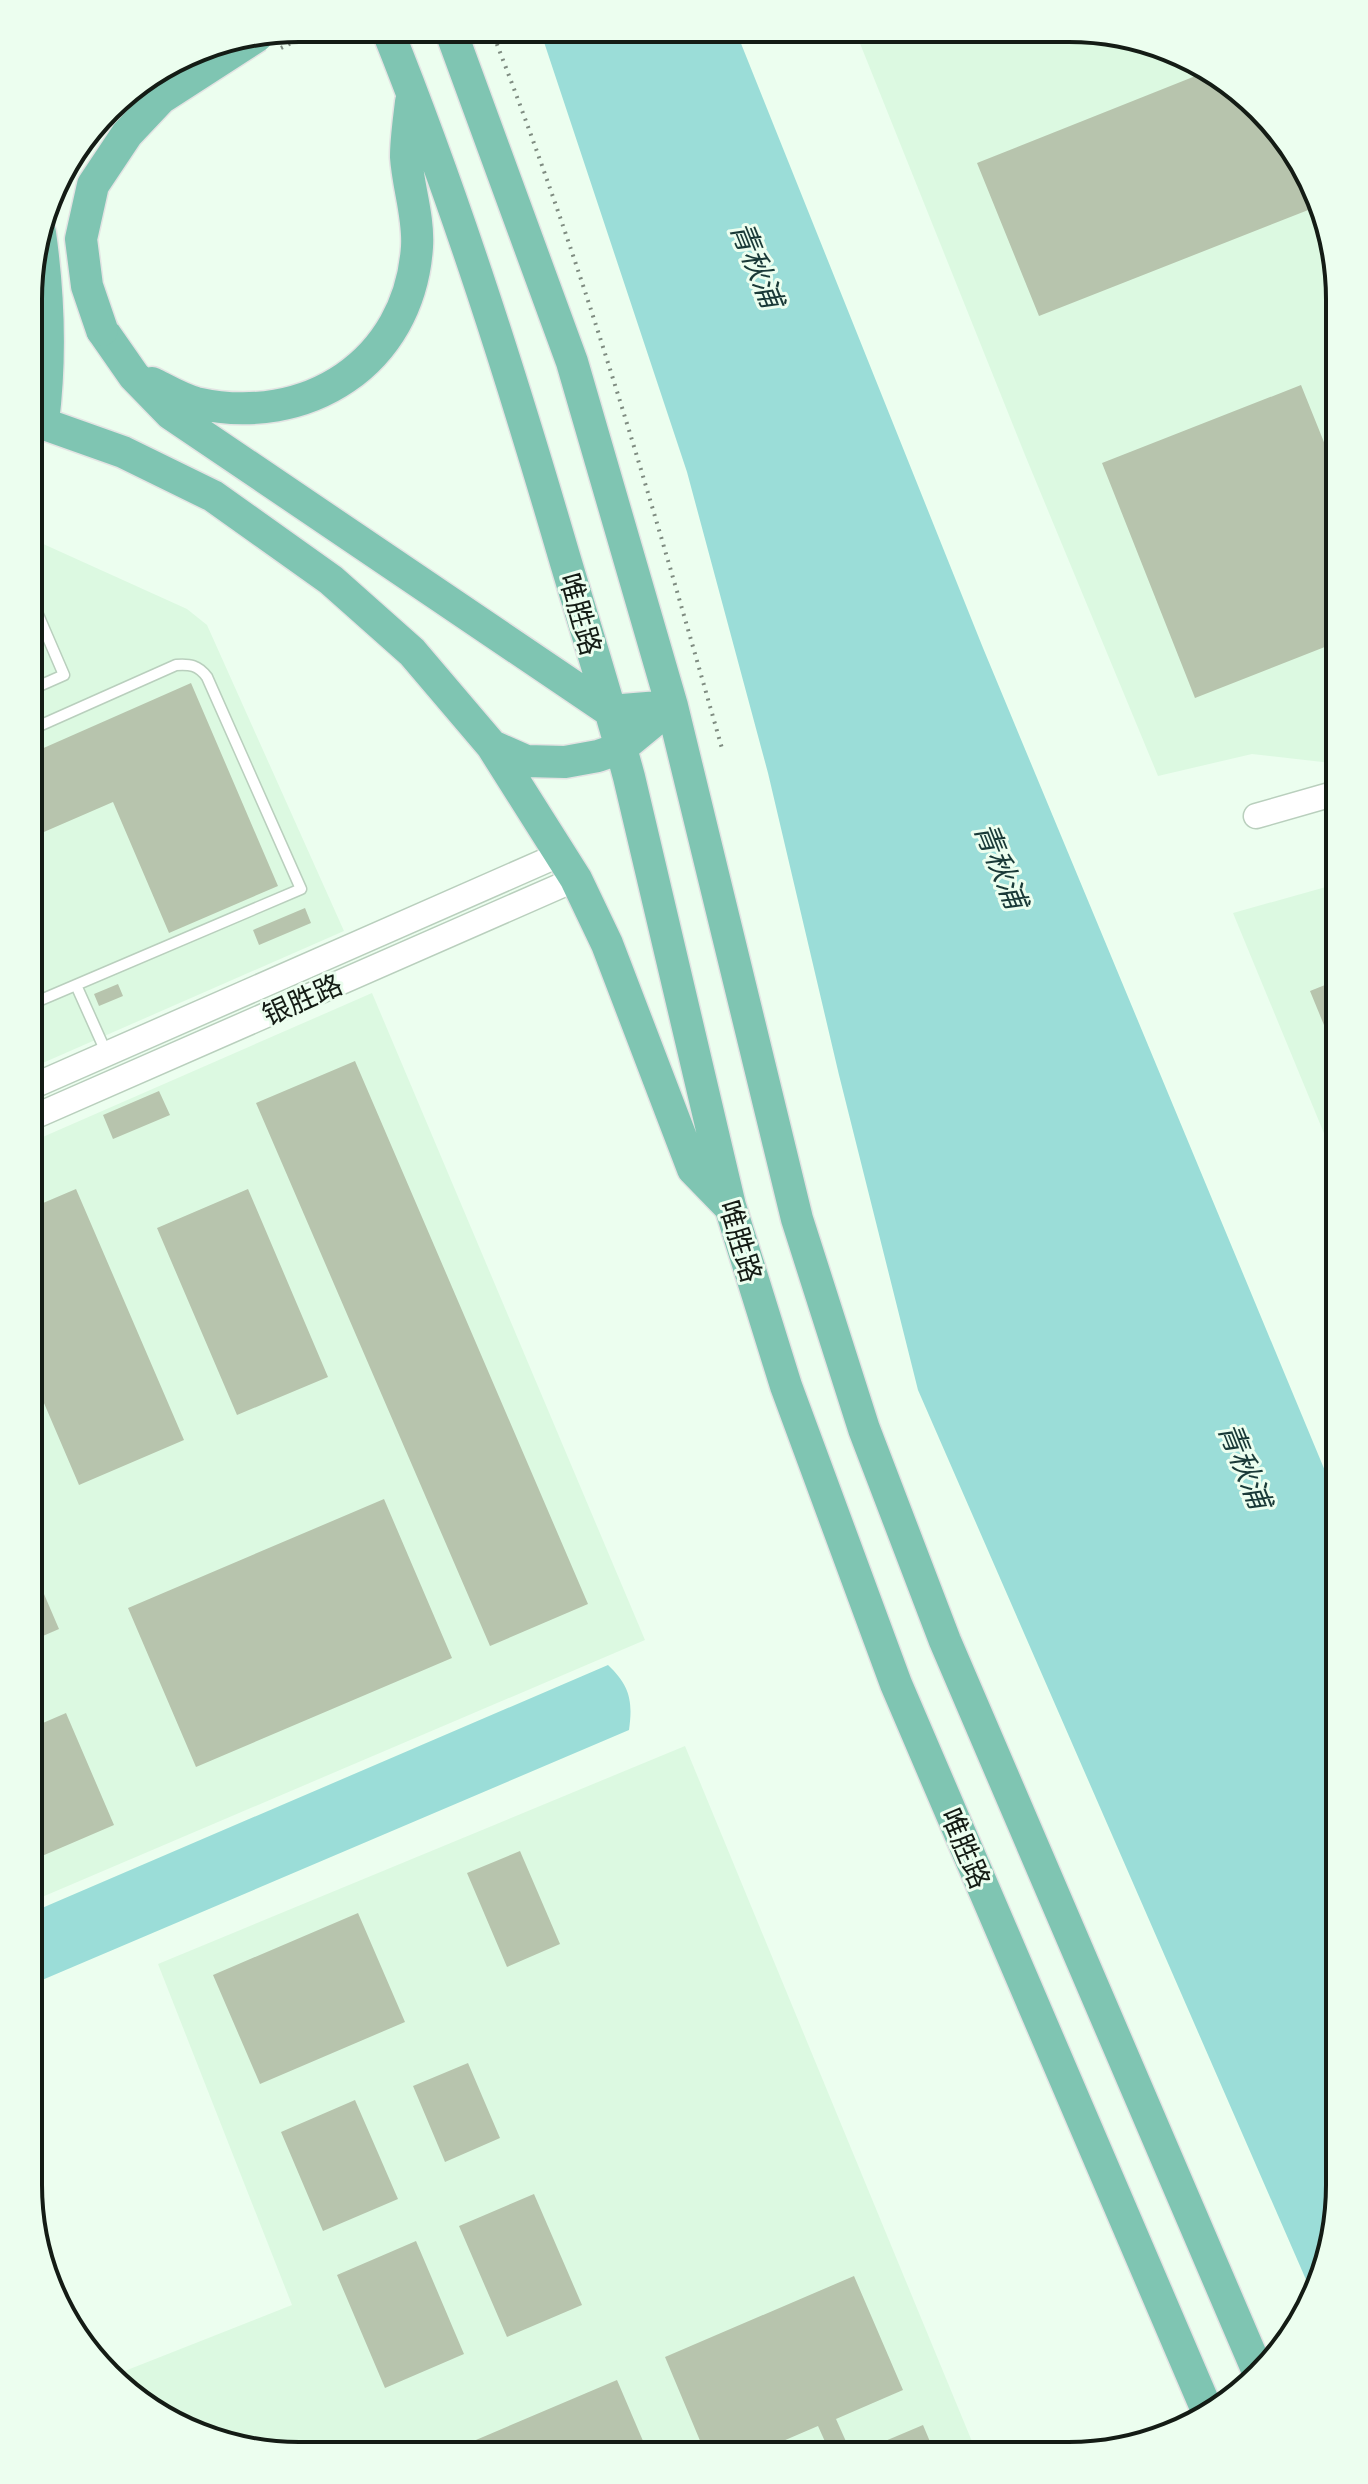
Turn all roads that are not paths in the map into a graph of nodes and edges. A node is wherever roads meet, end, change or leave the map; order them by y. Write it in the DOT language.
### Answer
graph roads {
  1 [pos="392,42"];
  2 [pos="455,42"];
  3 [pos="231,51"];
  4 [pos="412,90"];
  5 [pos="44,272"];
  6 [pos="134,376"];
  7 [pos="42,398"];
  8 [pos="42,422"];
  9 [pos="42,624"];
  10 [pos="42,685"];
  11 [pos="672,706"];
  12 [pos="610,711"];
  13 [pos="42,725"];
  14 [pos="492,746"];
  15 [pos="621,748"];
  16 [pos="1326,796"];
  17 [pos="1256,816"];
  18 [pos="568,867"];
  19 [pos="76,985"];
  20 [pos="42,999"];
  21 [pos="106,1054"];
  22 [pos="42,1082"];
  23 [pos="42,1113"];
  24 [pos="730,1206"];
  25 [pos="1254,2363"];
  26 [pos="1204,2404"];
  1 -- 4 [label="main road, 唯胜路"];
  2 -- 11 [label="main road"];
  3 -- 6 [label="main road, bridge"];
  4 -- 6 [label="main road"];
  4 -- 12 [label="main road, 唯胜路"];
  5 -- 7 [label="main road"];
  6 -- 12 [label="main road"];
  8 -- 14 [label="main road"];
  9 -- 10 [label="lane"];
  11 -- 12 [label="main road"];
  11 -- 15 [label="main road"];
  11 -- 25 [label="main road"];
  12 -- 15 [label="main road, 唯胜路"];
  13 -- 19 [label="lane"];
  14 -- 15 [label="main road"];
  14 -- 18 [label="main road"];
  15 -- 24 [label="main road, 唯胜路"];
  16 -- 17 [label="street"];
  18 -- 21 [label="street, 银胜路"];
  18 -- 23 [label="street, 银胜路"];
  18 -- 24 [label="main road"];
  19 -- 20 [label="lane"];
  19 -- 21 [label="lane"];
  21 -- 22 [label="street, 银胜路"];
  24 -- 26 [label="main road, 唯胜路"];
}
